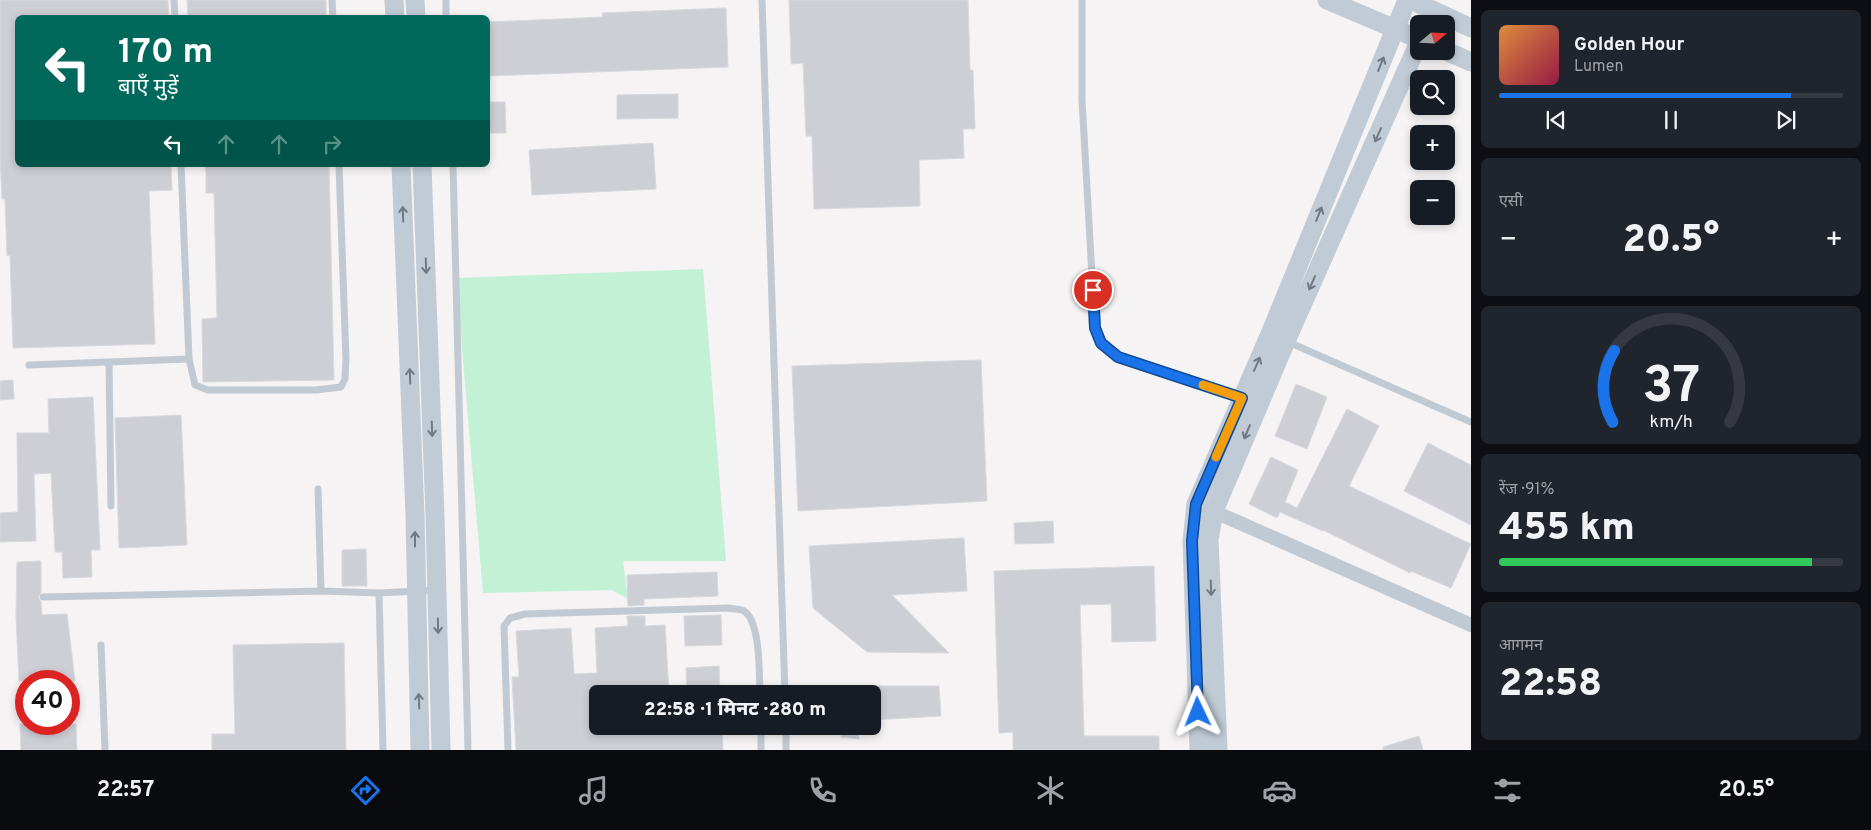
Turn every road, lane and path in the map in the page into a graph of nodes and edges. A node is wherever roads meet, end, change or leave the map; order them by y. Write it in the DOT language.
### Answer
graph roads {
  1 [pos="174,0"];
  2 [pos="332,0"];
  3 [pos="394,0"];
  4 [pos="415,0"];
  5 [pos="446,0"];
  6 [pos="762,0"];
  7 [pos="1082,0"];
  8 [pos="1327,0"];
  9 [pos="1407,0"];
  10 [pos="1411,0"];
  11 [pos="1430,11"];
  12 [pos="175,15"];
  13 [pos="333,15"];
  14 [pos="395,15"];
  15 [pos="416,15"];
  16 [pos="446,15"];
  17 [pos="1471,28"];
  18 [pos="1395,30"];
  19 [pos="1410,37"];
  20 [pos="1455,55"];
  21 [pos="1410,60"];
  22 [pos="1471,62"];
  23 [pos="181,167"];
  24 [pos="339,167"];
  25 [pos="401,167"];
  26 [pos="422,167"];
  27 [pos="453,167"];
  28 [pos="1278,338"];
  29 [pos="189,359"];
  30 [pos="110,362"];
  31 [pos="29,365"];
  32 [pos="1242,398"];
  33 [pos="1471,422"];
  34 [pos="318,489"];
  35 [pos="1196,504"];
  36 [pos="111,506"];
  37 [pos="1214,511"];
  38 [pos="321,590"];
  39 [pos="437,590"];
  40 [pos="416,592"];
  41 [pos="379,593"];
  42 [pos="42,597"];
  43 [pos="1471,625"];
  44 [pos="101,645"];
  45 [pos="759,685"];
  46 [pos="785,685"];
  47 [pos="761,735"];
  48 [pos="786,735"];
  49 [pos="105,750"];
  50 [pos="383,750"];
  51 [pos="420,750"];
  52 [pos="441,750"];
  53 [pos="468,750"];
  54 [pos="508,750"];
  55 [pos="762,750"];
  56 [pos="786,750"];
  57 [pos="1199,750"];
  58 [pos="1218,750"];
  1 -- 12 [label="lane"];
  2 -- 13 [label="lane"];
  3 -- 14 [label="street"];
  4 -- 15 [label="street"];
  5 -- 16 [label="lane"];
  6 -- 46 [label="lane"];
  7 -- 32 [label="lane"];
  8 -- 18 [label="street"];
  9 -- 18 [label="street"];
  10 -- 11 [label="street"];
  11 -- 17 [label="street"];
  18 -- 19 [label="street"];
  28 -- 18 [label="street, one-way"];
  20 -- 22 [label="street"];
  21 -- 28 [label="street, one-way"];
  23 -- 29 [label="lane"];
  24 -- 29 [label="lane"];
  40 -- 25 [label="street, one-way"];
  26 -- 39 [label="street, one-way"];
  27 -- 53 [label="lane"];
  32 -- 28 [label="street, one-way"];
  28 -- 33 [label="lane"];
  28 -- 37 [label="street, one-way"];
  29 -- 30 [label="lane"];
  30 -- 31 [label="lane"];
  30 -- 36 [label="lane"];
  32 -- 35 [label="street"];
  34 -- 38 [label="lane"];
  35 -- 37 [label="street"];
  35 -- 57 [label="street"];
  37 -- 43 [label="street"];
  37 -- 58 [label="street, one-way"];
  38 -- 41 [label="lane"];
  38 -- 42 [label="lane"];
  39 -- 40 [label="lane"];
  39 -- 52 [label="street, one-way"];
  40 -- 41 [label="lane"];
  51 -- 40 [label="street, one-way"];
  41 -- 50 [label="lane"];
  44 -- 49 [label="lane"];
  45 -- 54 [label="lane"];
  47 -- 55 [label="lane"];
  48 -- 56 [label="lane"];
}
